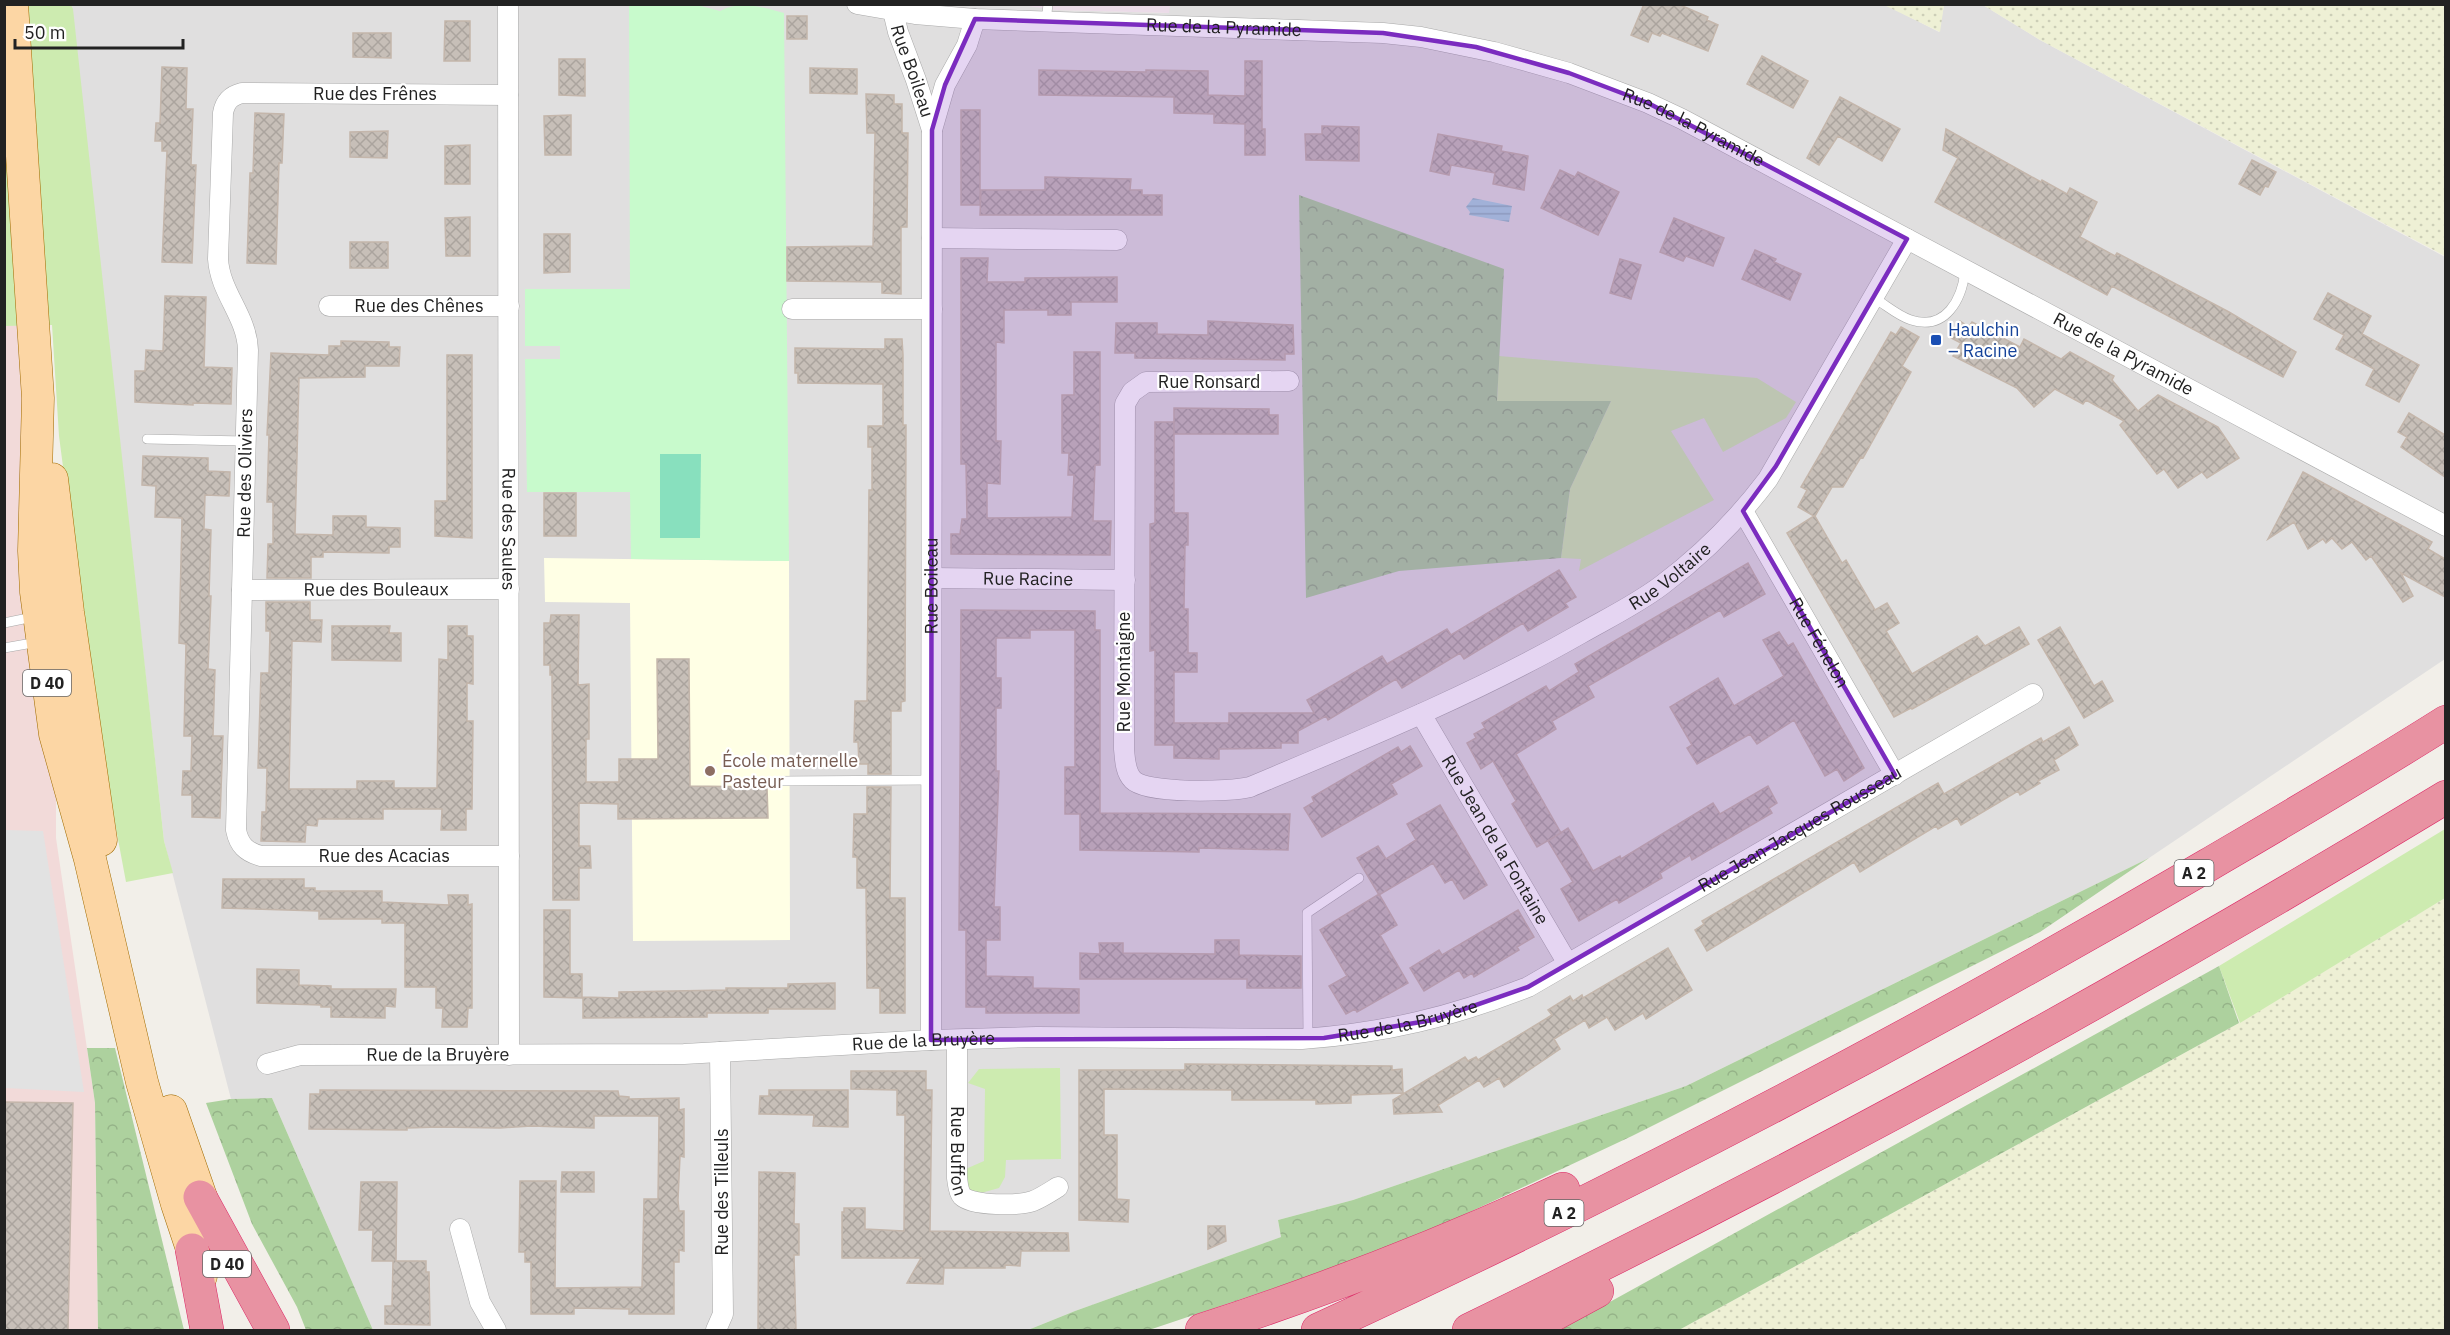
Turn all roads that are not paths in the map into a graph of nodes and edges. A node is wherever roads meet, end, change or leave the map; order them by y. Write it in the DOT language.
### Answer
graph roads {
  1 [pos="12,4"];
  2 [pos="508,4"];
  3 [pos="857,4"];
  4 [pos="883,8"];
  5 [pos="938,10"];
  6 [pos="1047,13"];
  7 [pos="975,19"];
  8 [pos="242,93"];
  9 [pos="508,95"];
  10 [pos="932,130"];
  11 [pos="932,238"];
  12 [pos="1907,238"];
  13 [pos="1117,240"];
  14 [pos="1965,271"];
  15 [pos="1874,298"];
  16 [pos="329,306"];
  17 [pos="509,306"];
  18 [pos="792,309"];
  19 [pos="932,309"];
  20 [pos="1289,381"];
  21 [pos="1131,392"];
  22 [pos="147,439"];
  23 [pos="245,441"];
  24 [pos="1743,511"];
  25 [pos="2445,526"];
  26 [pos="932,578"];
  27 [pos="1125,580"];
  28 [pos="509,589"];
  29 [pos="242,590"];
  30 [pos="4,623"];
  31 [pos="55,627"];
  32 [pos="4,648"];
  33 [pos="2034,694"];
  34 [pos="1421,714"];
  35 [pos="2445,722"];
  36 [pos="1300,766"];
  37 [pos="1895,775"];
  38 [pos="932,780"];
  39 [pos="780,781"];
  40 [pos="2445,797"];
  41 [pos="261,856"];
  42 [pos="509,856"];
  43 [pos="1359,878"];
  44 [pos="1568,964"];
  45 [pos="1308,1038"];
  46 [pos="931,1040"];
  47 [pos="957,1040"];
  48 [pos="720,1052"];
  49 [pos="509,1055"];
  50 [pos="267,1064"];
  51 [pos="1807,1088"];
  52 [pos="1835,1146"];
  53 [pos="1058,1187"];
  54 [pos="200,1197"];
  55 [pos="460,1229"];
  56 [pos="192,1250"];
  57 [pos="207,1330"];
  58 [pos="222,1330"];
  59 [pos="255,1330"];
  60 [pos="273,1330"];
  61 [pos="496,1330"];
  62 [pos="716,1330"];
  63 [pos="1202,1330"];
  64 [pos="1318,1330"];
  65 [pos="1468,1330"];
  66 [pos="1525,1330"];
  1 -- 31 [label="main road, D 40"];
  2 -- 9 [label="street, Rue des Saules"];
  3 -- 4 [label="street, Rue de la Pyramide"];
  4 -- 5 [label="street, Rue de la Pyramide"];
  4 -- 10 [label="street, Rue Boileau"];
  5 -- 7 [label="street, Rue de la Pyramide"];
  6 -- 7 [label="street, Rue de la Pyramide"];
  6 -- 12 [label="street, Rue de la Pyramide"];
  7 -- 10 [label="street, Rue Boileau"];
  8 -- 9 [label="street, Rue des Frênes"];
  8 -- 23 [label="street, Rue des Oliviers"];
  9 -- 17 [label="street, Rue des Saules"];
  10 -- 11 [label="street, Rue Boileau"];
  11 -- 13 [label="street"];
  11 -- 19 [label="street, Rue Boileau"];
  12 -- 14 [label="street, Rue de la Pyramide"];
  12 -- 15 [label="street, Rue Voltaire"];
  14 -- 15 [label="lane"];
  14 -- 25 [label="street, Rue de la Pyramide"];
  15 -- 24 [label="street, Rue Voltaire"];
  16 -- 17 [label="street, Rue des Chênes"];
  17 -- 28 [label="street, Rue des Saules"];
  18 -- 19 [label="street"];
  19 -- 26 [label="street, Rue Boileau"];
  20 -- 21 [label="street, Rue Ronsard"];
  21 -- 27 [label="street, Rue Montaigne"];
  22 -- 23 [label="lane"];
  23 -- 29 [label="street, Rue des Oliviers"];
  24 -- 34 [label="street, Rue Voltaire"];
  24 -- 37 [label="street, Rue Fénelon"];
  26 -- 27 [label="street, Rue Racine"];
  26 -- 38 [label="street, Rue Boileau"];
  27 -- 36 [label="street, Rue Montaigne"];
  28 -- 29 [label="street, Rue des Bouleaux"];
  28 -- 42 [label="street, Rue des Saules"];
  29 -- 41 [label="street, Rue des Oliviers"];
  30 -- 31 [label="lane"];
  31 -- 32 [label="lane"];
  31 -- 54 [label="main road, D 40"];
  31 -- 56 [label="main road, D 40"];
  33 -- 37 [label="street, Rue Jean-Jacques Rousseau"];
  34 -- 36 [label="street, Rue Voltaire"];
  34 -- 44 [label="street, Rue Jean de la Fontaine"];
  35 -- 51 [label="highway, A 2"];
  37 -- 44 [label="street, Rue Jean-Jacques Rousseau"];
  38 -- 39 [label="lane"];
  38 -- 46 [label="street, Rue Boileau"];
  40 -- 52 [label="highway"];
  41 -- 42 [label="street, Rue des Acacias"];
  42 -- 49 [label="street, Rue des Saules"];
  43 -- 45 [label="lane"];
  44 -- 45 [label="street, Rue de la Bruyère"];
  45 -- 47 [label="street, Rue de la Bruyère"];
  46 -- 47 [label="street, Rue de la Bruyère"];
  46 -- 48 [label="street, Rue de la Bruyère"];
  47 -- 53 [label="street, Rue Buffon"];
  48 -- 49 [label="street, Rue de la Bruyère"];
  48 -- 62 [label="street, Rue des Tilleuls"];
  49 -- 50 [label="street, Rue de la Bruyère"];
  51 -- 63 [label="highway"];
  51 -- 64 [label="highway, A 2"];
  52 -- 65 [label="highway"];
  52 -- 66 [label="highway"];
  54 -- 59 [label="main road, D 40"];
  54 -- 60 [label="highway"];
  55 -- 61 [label="street"];
  56 -- 57 [label="highway"];
  56 -- 58 [label="main road, D 40"];
}
